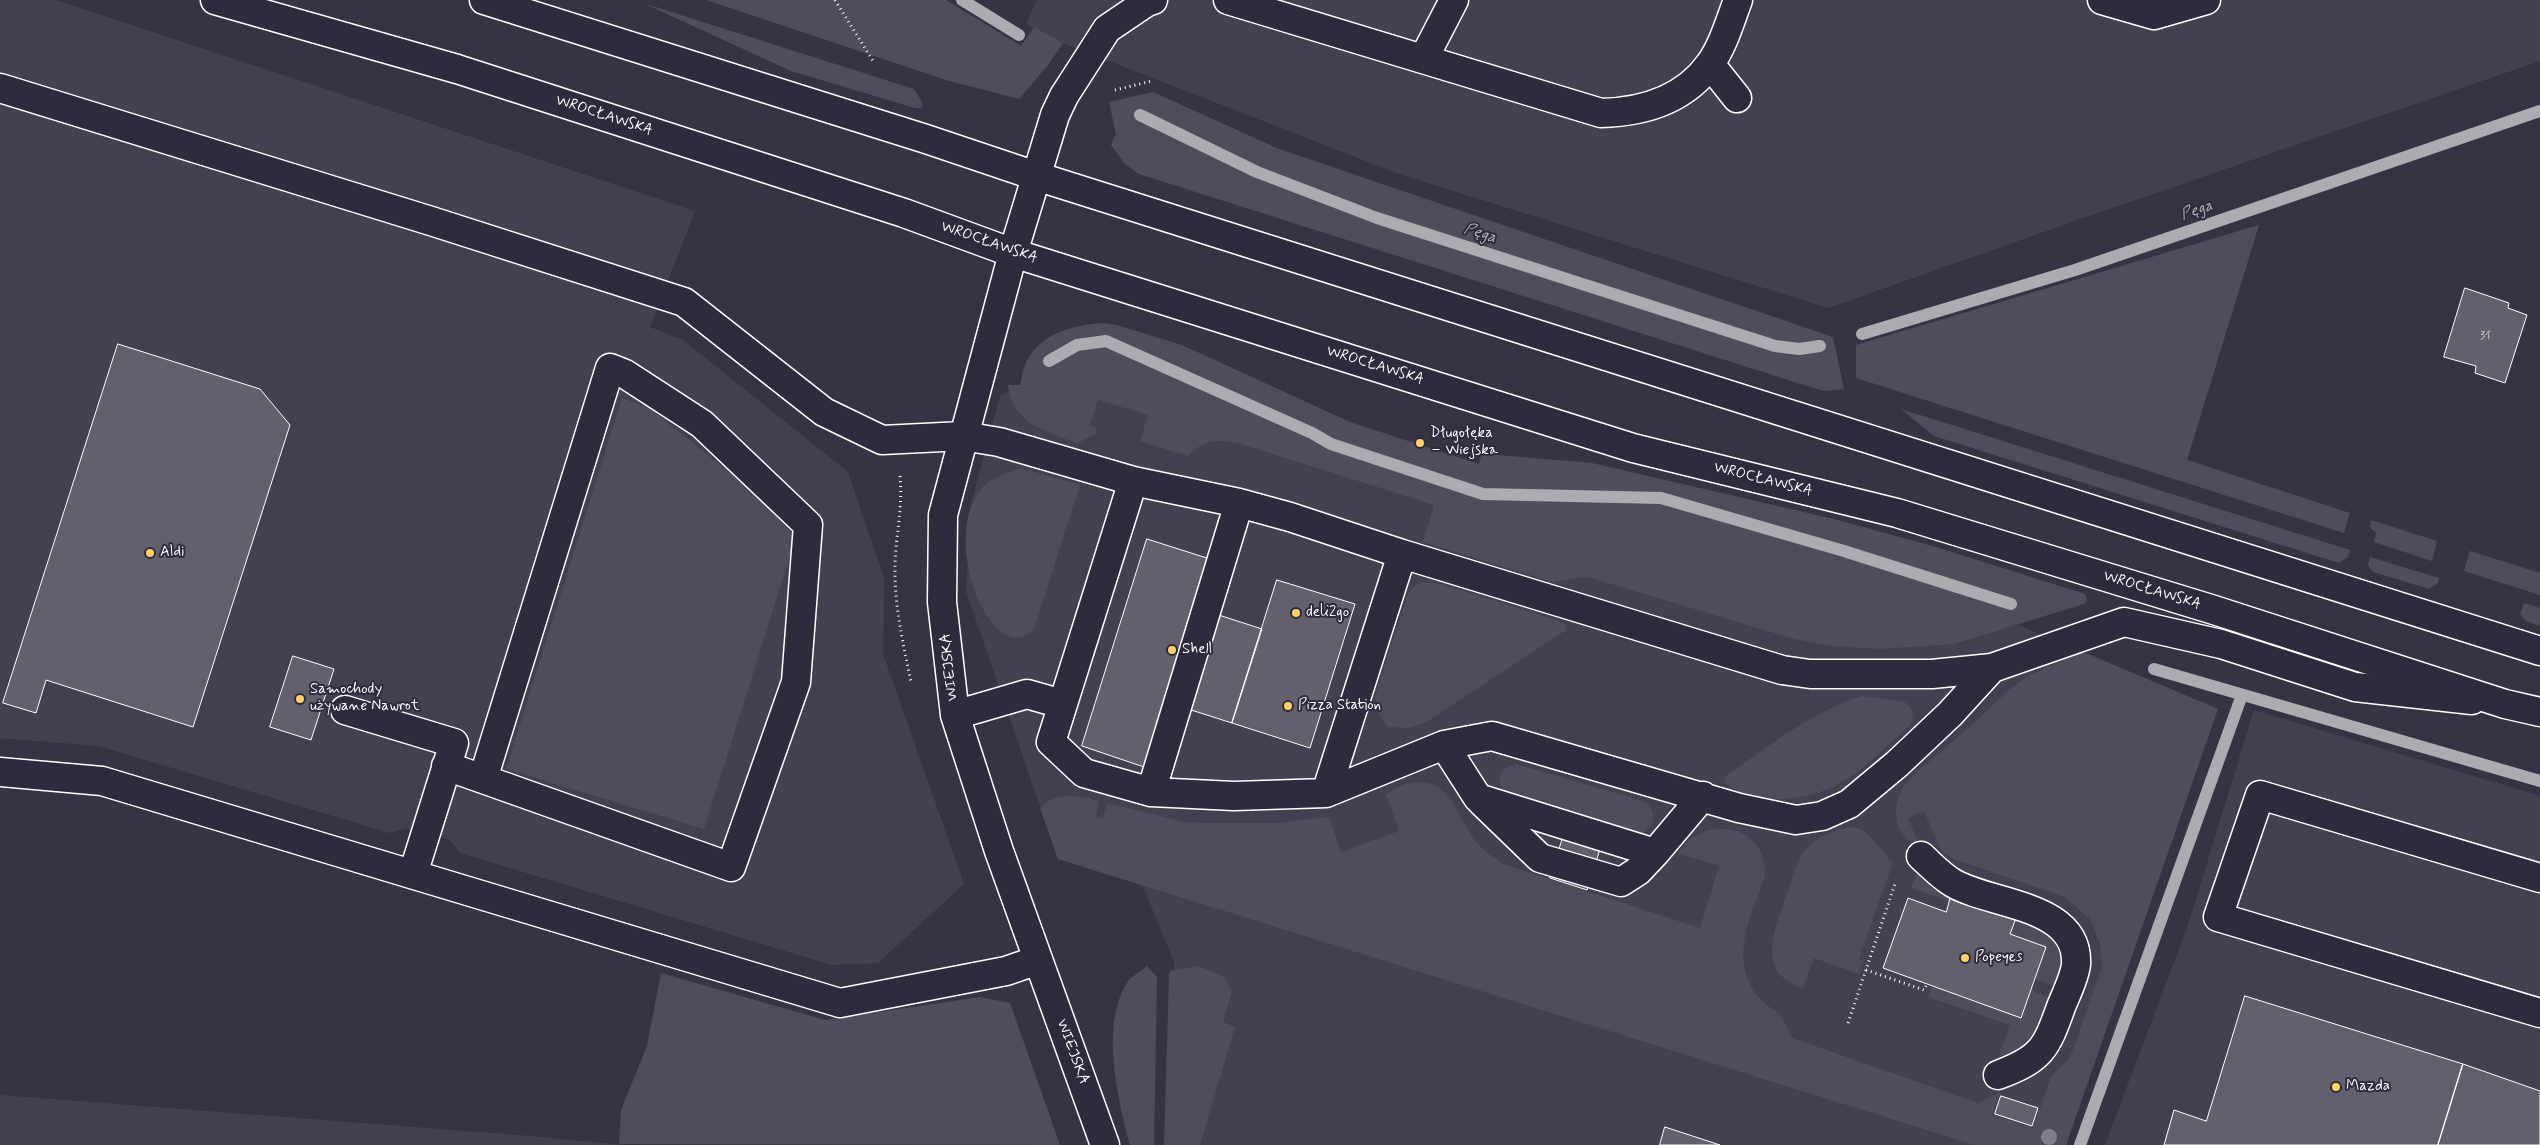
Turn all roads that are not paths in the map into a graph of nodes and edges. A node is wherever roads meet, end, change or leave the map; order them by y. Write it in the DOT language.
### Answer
graph roads {
  1 [pos="215,0"];
  2 [pos="484,0"];
  3 [pos="1153,0"];
  4 [pos="1228,0"];
  5 [pos="1454,0"];
  6 [pos="1738,0"];
  7 [pos="2102,0"];
  8 [pos="2206,0"];
  9 [pos="1424,58"];
  10 [pos="1710,64"];
  11 [pos="0,88"];
  12 [pos="1737,98"];
  13 [pos="1036,176"];
  14 [pos="1013,253"];
  15 [pos="963,436"];
  16 [pos="1133,481"];
  17 [pos="1239,503"];
  18 [pos="1402,554"];
  19 [pos="2540,651"];
  20 [pos="1992,668"];
  21 [pos="1062,704"];
  22 [pos="2506,704"];
  23 [pos="345,710"];
  24 [pos="2540,712"];
  25 [pos="955,715"];
  26 [pos="1444,744"];
  27 [pos="446,766"];
  28 [pos="0,772"];
  29 [pos="483,779"];
  30 [pos="1151,792"];
  31 [pos="1326,793"];
  32 [pos="1703,796"];
  33 [pos="1478,798"];
  34 [pos="1655,853"];
  35 [pos="1921,856"];
  36 [pos="413,874"];
  37 [pos="2540,878"];
  38 [pos="1038,960"];
  39 [pos="2540,1014"];
  40 [pos="1998,1075"];
  41 [pos="1105,1145"];
  1 -- 14 [label="main road, WROCŁAWSKA"];
  2 -- 13 [label="main road"];
  3 -- 13 [label="main road, WIEJSKA"];
  4 -- 9 [label="main road"];
  5 -- 9 [label="main road"];
  6 -- 10 [label="main road"];
  7 -- 8 [label="main road"];
  9 -- 10 [label="main road"];
  10 -- 12 [label="main road"];
  11 -- 15 [label="main road"];
  13 -- 14 [label="main road, WIEJSKA"];
  13 -- 19 [label="main road"];
  14 -- 15 [label="main road, WIEJSKA"];
  14 -- 22 [label="main road, WROCŁAWSKA"];
  15 -- 16 [label="main road"];
  15 -- 25 [label="main road, WIEJSKA"];
  16 -- 17 [label="main road"];
  16 -- 21 [label="main road"];
  17 -- 18 [label="main road"];
  17 -- 30 [label="main road"];
  18 -- 20 [label="main road"];
  18 -- 31 [label="main road"];
  20 -- 22 [label="main road"];
  20 -- 32 [label="main road"];
  21 -- 25 [label="main road"];
  21 -- 30 [label="main road"];
  22 -- 24 [label="main road, WROCŁAWSKA"];
  23 -- 27 [label="main road"];
  25 -- 38 [label="main road, WIEJSKA"];
  26 -- 31 [label="main road"];
  26 -- 32 [label="main road"];
  26 -- 33 [label="main road"];
  27 -- 29 [label="main road"];
  27 -- 36 [label="main road"];
  28 -- 36 [label="main road"];
  29 -- 29 [label="main road"];
  30 -- 31 [label="main road"];
  32 -- 34 [label="main road"];
  33 -- 34 [label="main road"];
  33 -- 34 [label="main road"];
  35 -- 40 [label="main road"];
  36 -- 38 [label="main road"];
  37 -- 39 [label="main road"];
  38 -- 41 [label="main road, WIEJSKA"];
}
